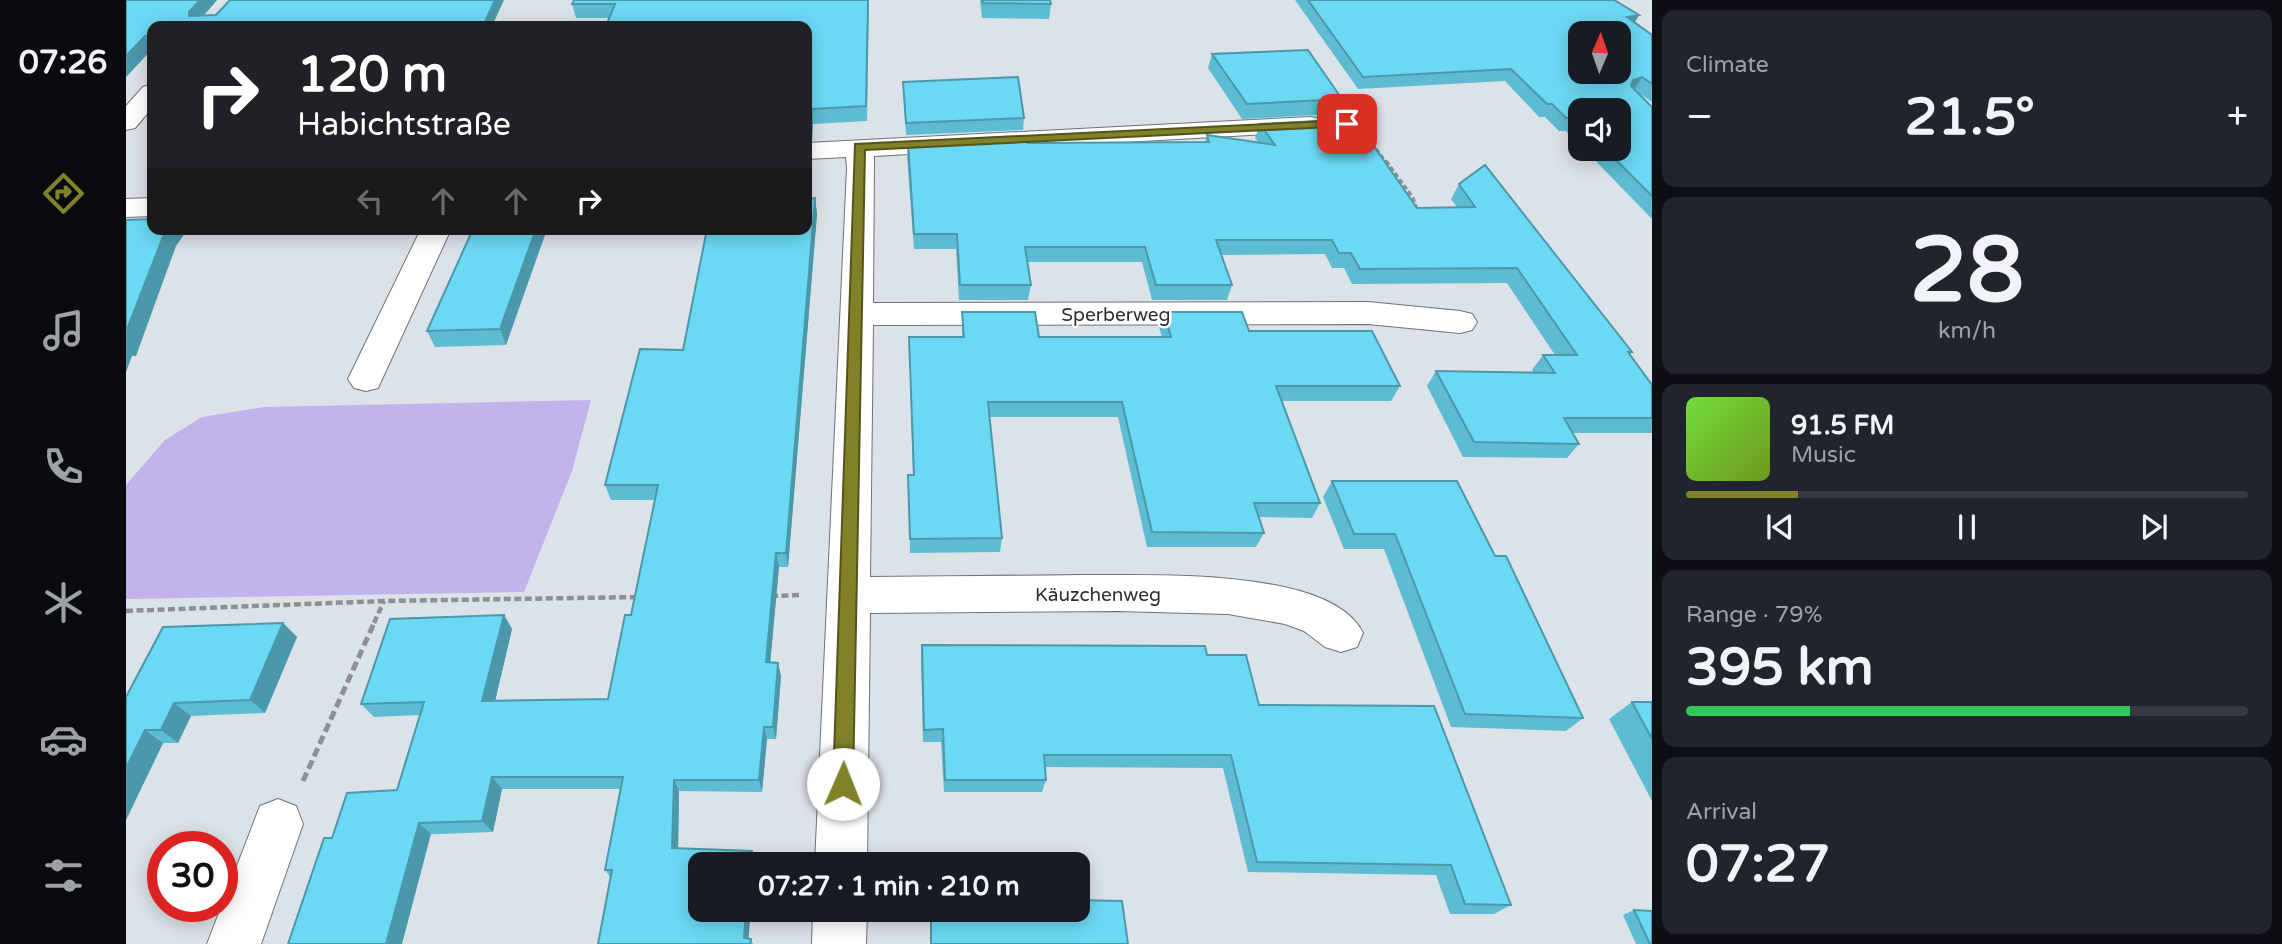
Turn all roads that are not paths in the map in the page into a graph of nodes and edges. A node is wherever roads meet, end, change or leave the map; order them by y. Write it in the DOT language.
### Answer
graph roads {
  1 [pos="147,98"];
  2 [pos="126,122"];
  3 [pos="1347,124"];
  4 [pos="859,147"];
  5 [pos="812,151"];
  6 [pos="147,207"];
  7 [pos="126,208"];
  8 [pos="433,235"];
  9 [pos="856,314"];
  10 [pos="1460,322"];
  11 [pos="366,379"];
  12 [pos="848,595"];
  13 [pos="1340,633"];
  14 [pos="278,824"];
  15 [pos="841,852"];
  16 [pos="839,922"];
  17 [pos="234,944"];
  18 [pos="839,944"];
  1 -- 2 [label="street"];
  3 -- 4 [label="street"];
  4 -- 5 [label="street"];
  4 -- 9 [label="street"];
  6 -- 7 [label="street"];
  8 -- 11 [label="street"];
  9 -- 10 [label="street, Sperberweg"];
  9 -- 12 [label="street"];
  12 -- 13 [label="street, Käuzchenweg"];
  12 -- 15 [label="street"];
  14 -- 17 [label="street"];
  16 -- 18 [label="street"];
}
